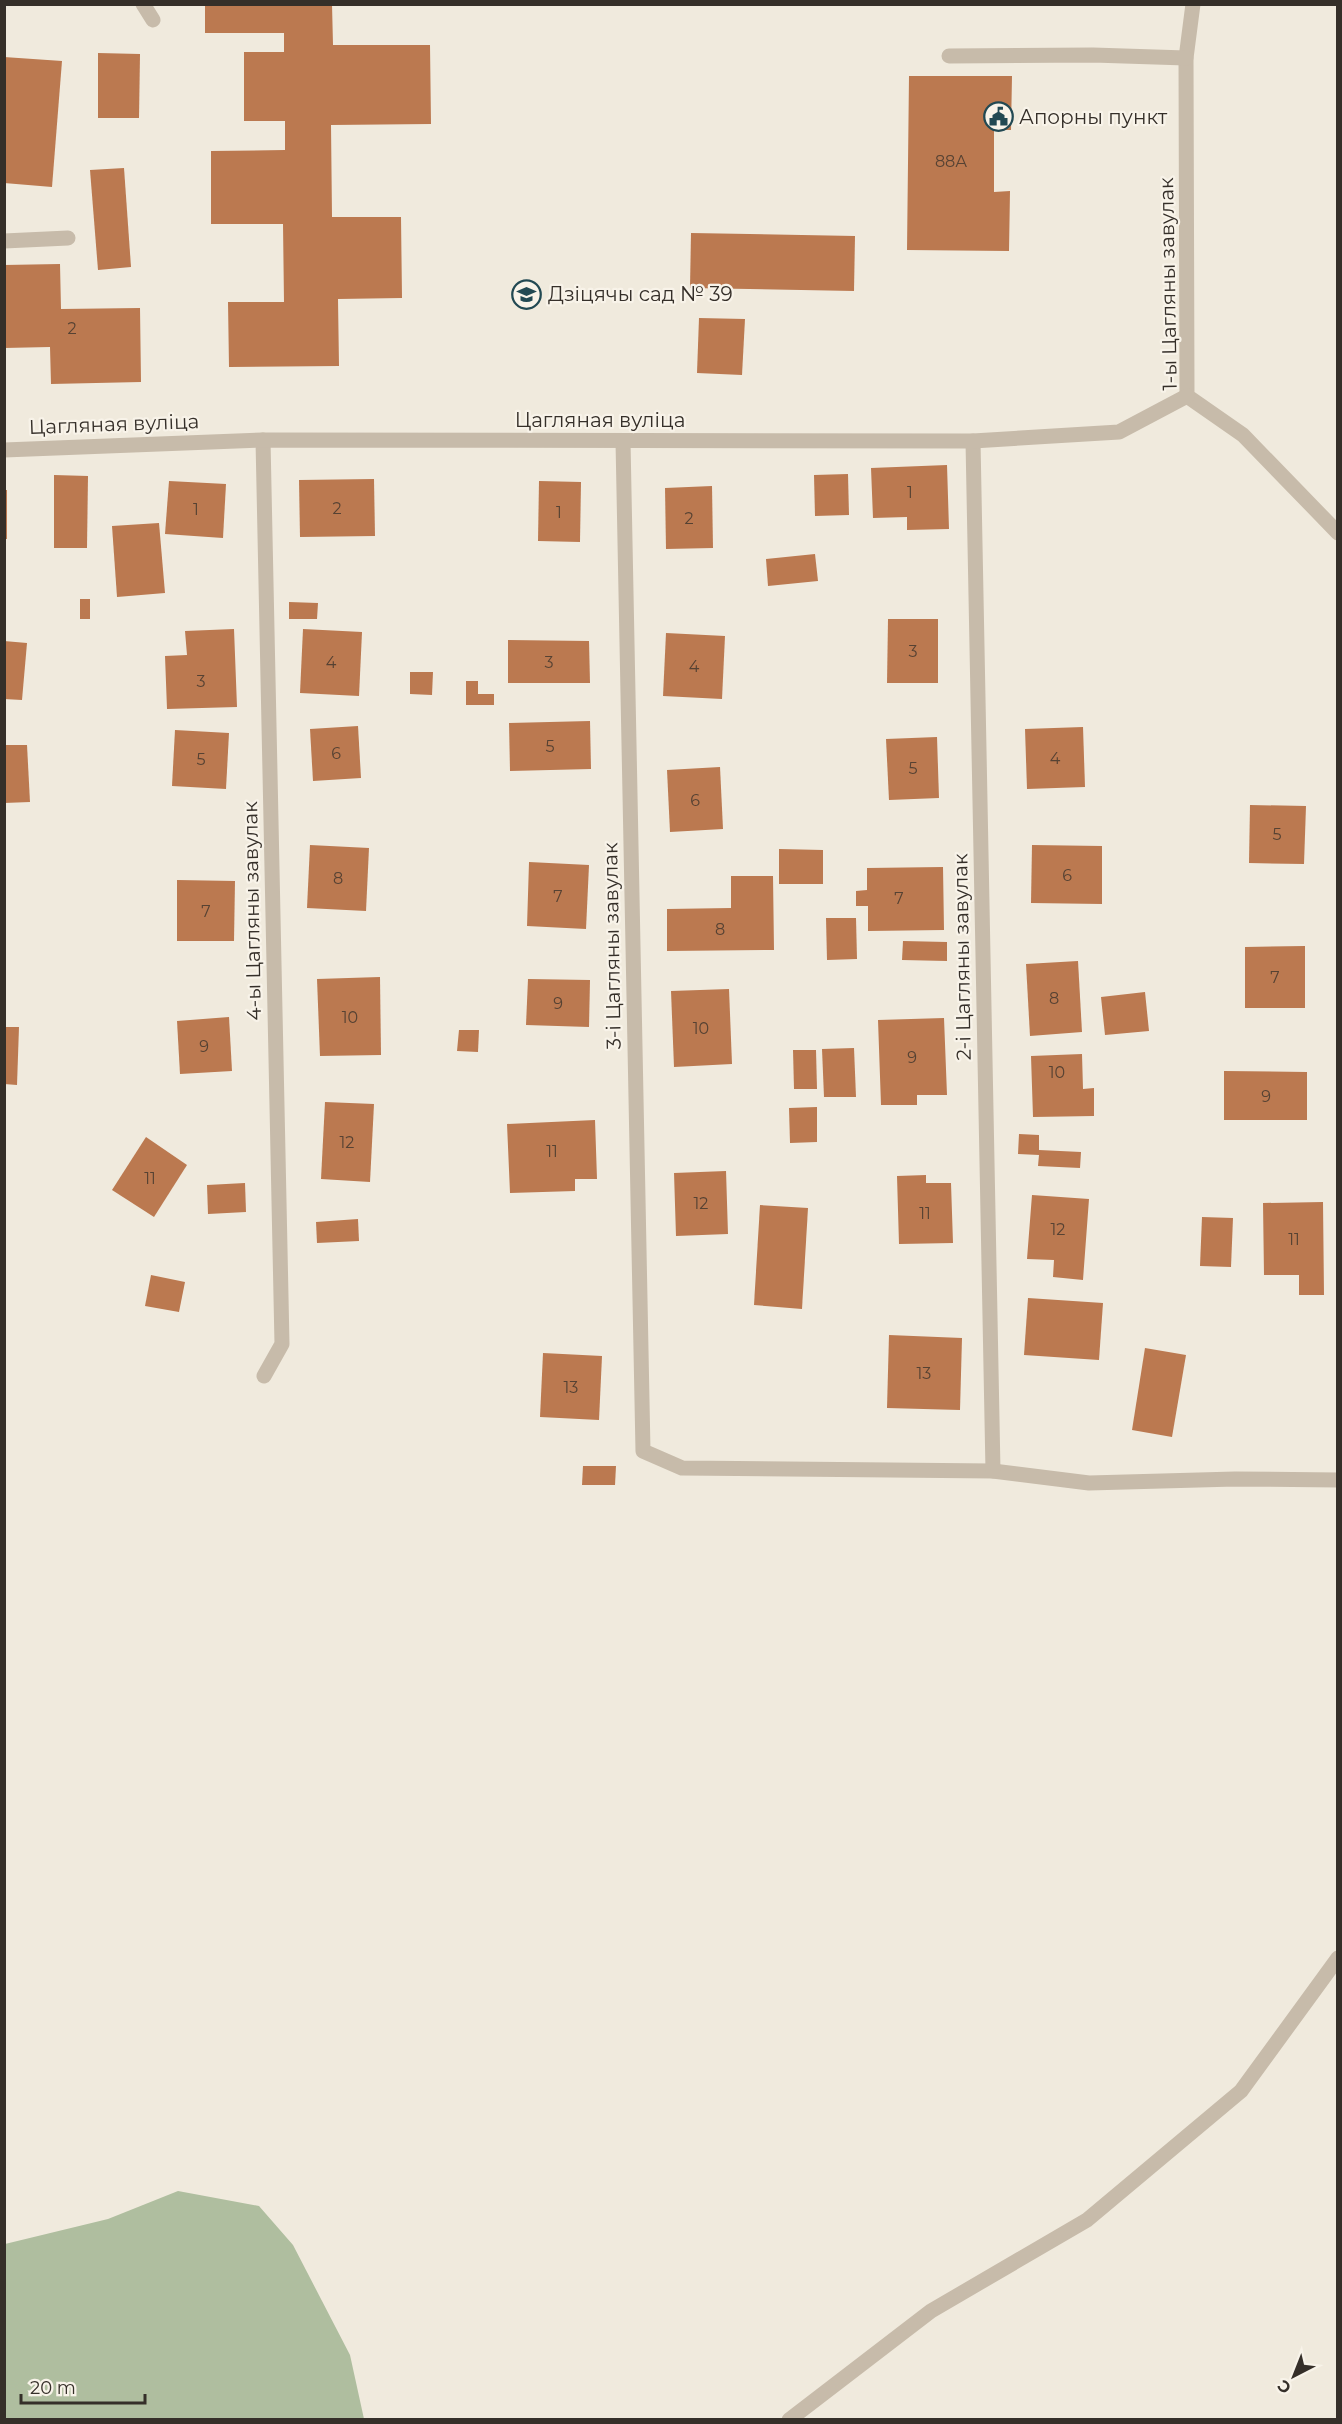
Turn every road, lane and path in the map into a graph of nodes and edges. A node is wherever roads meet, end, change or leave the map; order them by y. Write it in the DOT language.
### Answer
graph roads {
  1 [pos="143,4"];
  2 [pos="1193,4"];
  3 [pos="153,20"];
  4 [pos="949,56"];
  5 [pos="1186,58"];
  6 [pos="68,238"];
  7 [pos="4,241"];
  8 [pos="1187,396"];
  9 [pos="263,440"];
  10 [pos="623,441"];
  11 [pos="973,441"];
  12 [pos="4,450"];
  13 [pos="1338,533"];
  14 [pos="264,1376"];
  15 [pos="993,1471"];
  16 [pos="1338,1480"];
  17 [pos="1338,1958"];
  18 [pos="789,2420"];
  1 -- 3 [label="street"];
  2 -- 5 [label="street, 1-ы Цагляны завулак"];
  4 -- 5 [label="street"];
  5 -- 8 [label="street, 1-ы Цагляны завулак"];
  6 -- 7 [label="street"];
  8 -- 11 [label="street, Цагляная вуліца"];
  8 -- 13 [label="street, 1-ы Цагляны завулак"];
  9 -- 10 [label="street, Цагляная вуліца"];
  9 -- 12 [label="street, Цагляная вуліца"];
  9 -- 14 [label="street, 4-ы Цагляны завулак"];
  10 -- 11 [label="street, Цагляная вуліца"];
  10 -- 15 [label="street, 3-і Цагляны завулак"];
  11 -- 15 [label="street, 2-і Цагляны завулак"];
  15 -- 16 [label="street"];
  17 -- 18 [label="street"];
}
